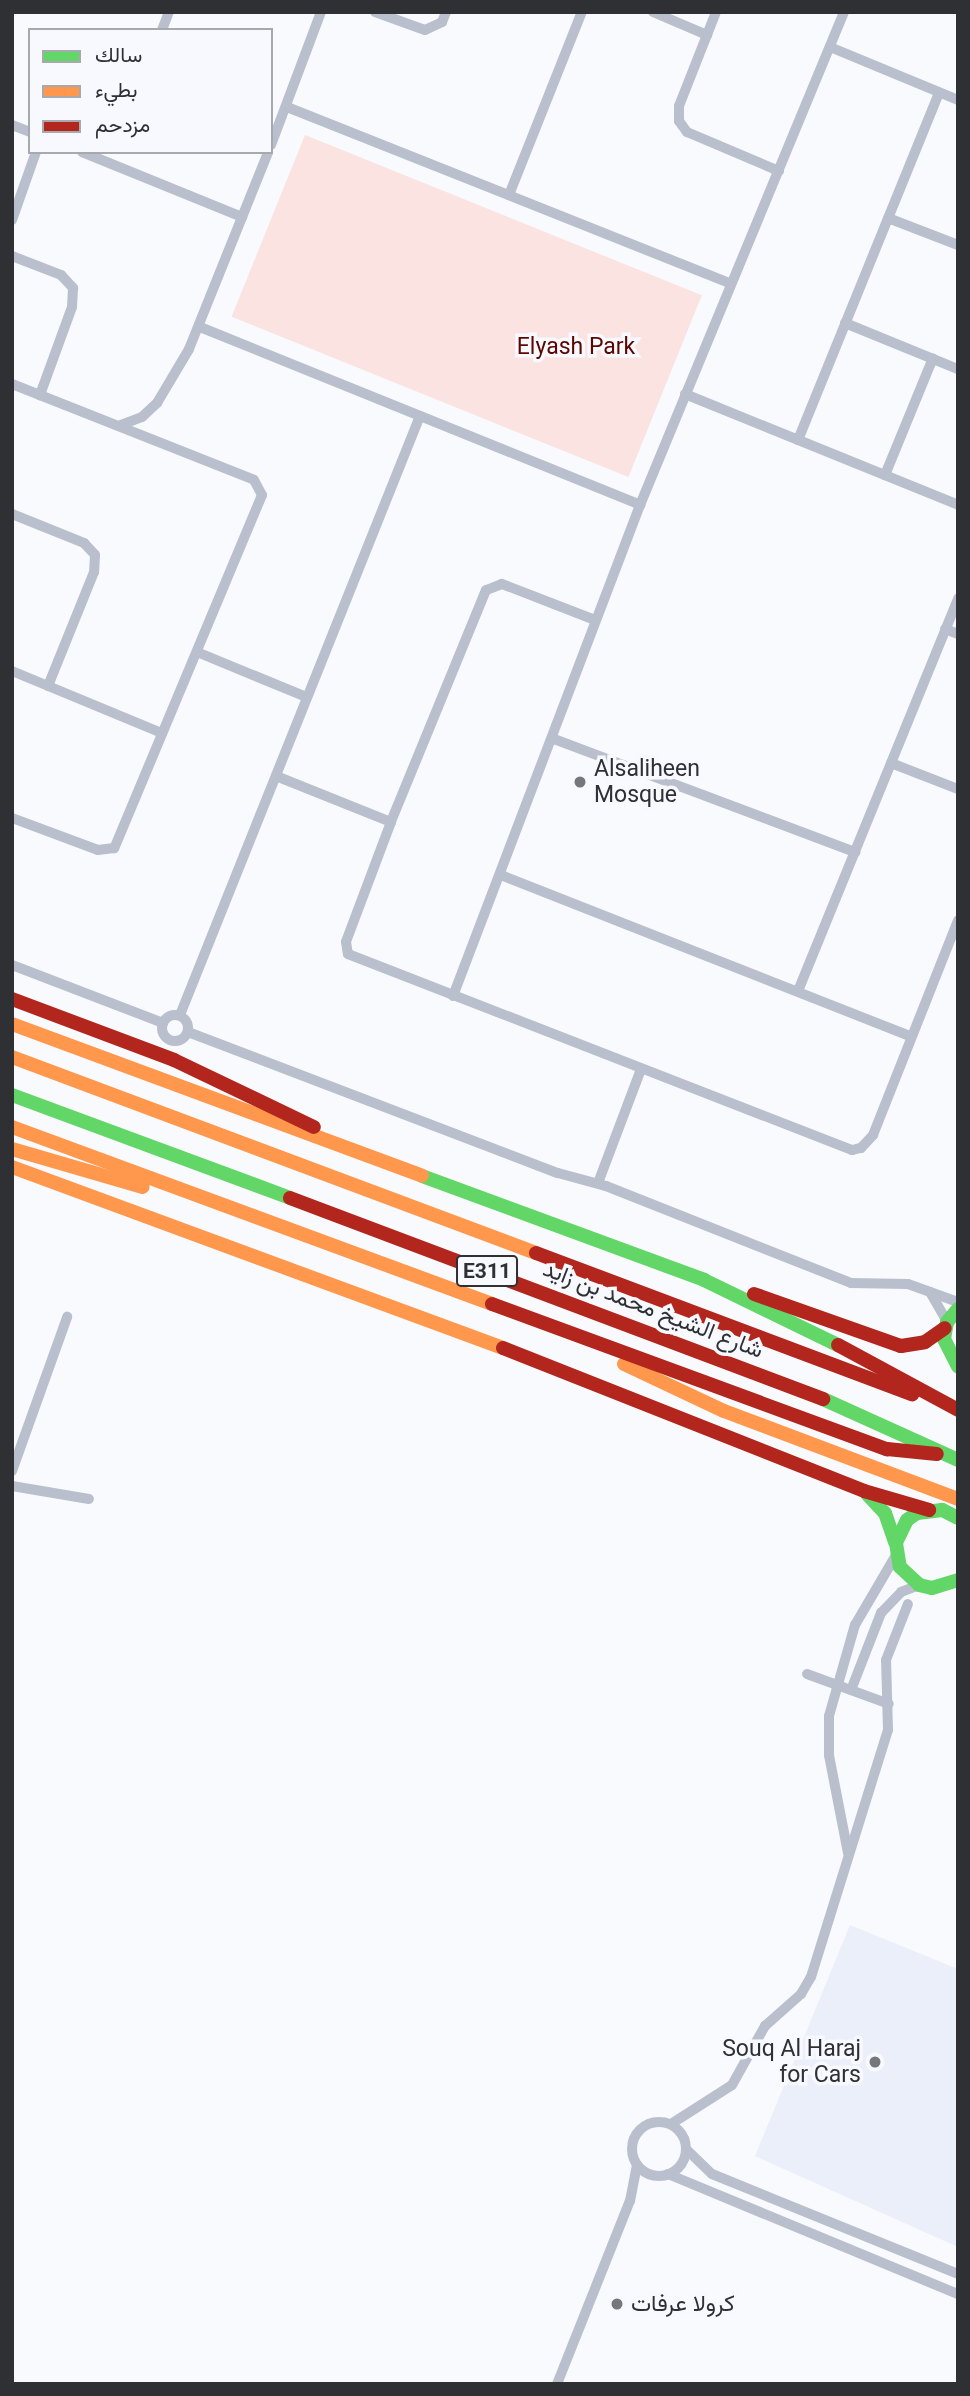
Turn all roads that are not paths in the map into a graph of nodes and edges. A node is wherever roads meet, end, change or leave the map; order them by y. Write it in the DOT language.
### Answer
graph roads {
  1 [pos="321,12"];
  2 [pos="375,12"];
  3 [pos="446,12"];
  4 [pos="582,12"];
  5 [pos="653,12"];
  6 [pos="716,12"];
  7 [pos="844,12"];
  8 [pos="707,35"];
  9 [pos="831,47"];
  10 [pos="939,92"];
  11 [pos="958,100"];
  12 [pos="287,107"];
  13 [pos="273,140"];
  14 [pos="35,154"];
  15 [pos="94,154"];
  16 [pos="267,154"];
  17 [pos="111,157"];
  18 [pos="779,171"];
  19 [pos="509,195"];
  20 [pos="242,216"];
  21 [pos="887,218"];
  22 [pos="12,220"];
  23 [pos="958,245"];
  24 [pos="12,256"];
  25 [pos="730,283"];
  26 [pos="845,323"];
  27 [pos="200,327"];
  28 [pos="933,358"];
  29 [pos="958,369"];
  30 [pos="12,384"];
  31 [pos="685,394"];
  32 [pos="40,395"];
  33 [pos="420,416"];
  34 [pos="121,425"];
  35 [pos="798,440"];
  36 [pos="884,475"];
  37 [pos="640,505"];
  38 [pos="958,505"];
  39 [pos="12,514"];
  40 [pos="958,598"];
  41 [pos="595,620"];
  42 [pos="945,629"];
  43 [pos="958,634"];
  44 [pos="197,652"];
  45 [pos="12,671"];
  46 [pos="48,686"];
  47 [pos="306,697"];
  48 [pos="162,733"];
  49 [pos="554,739"];
  50 [pos="891,763"];
  51 [pos="276,776"];
  52 [pos="958,789"];
  53 [pos="12,818"];
  54 [pos="391,822"];
  55 [pos="855,852"];
  56 [pos="501,874"];
  57 [pos="958,919"];
  58 [pos="12,965"];
  59 [pos="798,990"];
  60 [pos="453,996"];
  61 [pos="12,999"];
  62 [pos="180,1015"];
  63 [pos="163,1023"];
  64 [pos="12,1024"];
  65 [pos="188,1032"];
  66 [pos="910,1036"];
  67 [pos="12,1057"];
  68 [pos="641,1069"];
  69 [pos="12,1095"];
  70 [pos="12,1127"];
  71 [pos="344,1146"];
  72 [pos="12,1149"];
  73 [pos="12,1167"];
  74 [pos="598,1183"];
  75 [pos="219,1206"];
  76 [pos="704,1280"];
  77 [pos="929,1292"];
  78 [pos="958,1302"];
  79 [pos="958,1309"];
  80 [pos="67,1317"];
  81 [pos="946,1325"];
  82 [pos="575,1337"];
  83 [pos="958,1367"];
  84 [pos="958,1411"];
  85 [pos="943,1454"];
  86 [pos="958,1460"];
  87 [pos="12,1471"];
  88 [pos="12,1486"];
  89 [pos="864,1491"];
  90 [pos="89,1499"];
  91 [pos="958,1499"];
  92 [pos="929,1510"];
  93 [pos="958,1518"];
  94 [pos="896,1549"];
  95 [pos="958,1580"];
  96 [pos="919,1585"];
  97 [pos="908,1604"];
  98 [pos="807,1674"];
  99 [pos="837,1685"];
  100 [pos="851,1690"];
  101 [pos="888,1704"];
  102 [pos="848,1857"];
  103 [pos="671,2124"];
  104 [pos="686,2149"];
  105 [pos="637,2165"];
  106 [pos="668,2174"];
  107 [pos="958,2274"];
  108 [pos="958,2294"];
  109 [pos="556,2384"];
  1 -- 12 [label="street"];
  2 -- 3 [label="street"];
  4 -- 19 [label="street"];
  5 -- 8 [label="street"];
  6 -- 8 [label="street"];
  7 -- 9 [label="street"];
  8 -- 18 [label="street"];
  9 -- 10 [label="street"];
  9 -- 18 [label="street"];
  10 -- 11 [label="street"];
  10 -- 21 [label="street"];
  12 -- 13 [label="street"];
  12 -- 19 [label="street"];
  14 -- 22 [label="street"];
  15 -- 17 [label="street"];
  16 -- 20 [label="street"];
  17 -- 20 [label="street"];
  18 -- 25 [label="street"];
  19 -- 25 [label="street"];
  20 -- 27 [label="street"];
  21 -- 23 [label="street"];
  21 -- 26 [label="street"];
  24 -- 32 [label="street"];
  25 -- 31 [label="street"];
  26 -- 28 [label="street"];
  26 -- 35 [label="street"];
  27 -- 33 [label="street"];
  27 -- 34 [label="street"];
  28 -- 29 [label="street"];
  28 -- 36 [label="street"];
  30 -- 32 [label="street"];
  31 -- 35 [label="street"];
  31 -- 37 [label="street"];
  32 -- 34 [label="street"];
  33 -- 37 [label="street"];
  33 -- 47 [label="street"];
  34 -- 44 [label="street"];
  35 -- 36 [label="street"];
  36 -- 38 [label="street"];
  37 -- 41 [label="street"];
  39 -- 46 [label="street"];
  40 -- 42 [label="street"];
  41 -- 49 [label="street"];
  41 -- 54 [label="street"];
  42 -- 43 [label="street"];
  42 -- 50 [label="street"];
  44 -- 47 [label="street"];
  44 -- 48 [label="street"];
  45 -- 46 [label="street"];
  46 -- 48 [label="street"];
  47 -- 51 [label="street"];
  48 -- 53 [label="street"];
  49 -- 55 [label="street"];
  49 -- 56 [label="street"];
  50 -- 52 [label="street"];
  50 -- 55 [label="street"];
  51 -- 54 [label="street"];
  51 -- 62 [label="street"];
  54 -- 60 [label="street"];
  55 -- 59 [label="street"];
  56 -- 59 [label="street"];
  56 -- 60 [label="street"];
  57 -- 66 [label="street"];
  58 -- 63 [label="street"];
  59 -- 66 [label="street"];
  60 -- 68 [label="street"];
  61 -- 71 [label="main road"];
  62 -- 63 [label="street"];
  62 -- 65 [label="street"];
  63 -- 65 [label="street"];
  64 -- 71 [label="main road"];
  65 -- 74 [label="street"];
  66 -- 68 [label="street"];
  67 -- 84 [label="main road, شارع الشيخ محمد بن زايد / E311"];
  68 -- 74 [label="street"];
  69 -- 85 [label="main road, شارع الشيخ محمد بن زايد / E311"];
  70 -- 75 [label="main road"];
  71 -- 76 [label="main road"];
  72 -- 75 [label="main road"];
  73 -- 89 [label="main road"];
  74 -- 77 [label="street"];
  75 -- 82 [label="main road"];
  76 -- 81 [label="main road"];
  76 -- 84 [label="main road"];
  77 -- 78 [label="street"];
  77 -- 81 [label="street"];
  79 -- 81 [label="main road"];
  80 -- 87 [label="street"];
  81 -- 83 [label="main road"];
  82 -- 85 [label="main road"];
  82 -- 91 [label="main road"];
  85 -- 86 [label="main road, شارع الشيخ محمد بن زايد / E311"];
  88 -- 90 [label="street"];
  89 -- 92 [label="main road"];
  89 -- 94 [label="main road"];
  92 -- 93 [label="main road"];
  92 -- 94 [label="main road"];
  94 -- 96 [label="main road"];
  94 -- 99 [label="street"];
  95 -- 96 [label="main road"];
  96 -- 100 [label="street"];
  97 -- 101 [label="street"];
  98 -- 99 [label="street"];
  99 -- 100 [label="street"];
  99 -- 102 [label="street"];
  100 -- 101 [label="street"];
  101 -- 102 [label="street"];
  102 -- 103 [label="street"];
  103 -- 104 [label="street"];
  103 -- 105 [label="street"];
  104 -- 106 [label="street"];
  104 -- 107 [label="street"];
  105 -- 106 [label="street"];
  105 -- 109 [label="street"];
  106 -- 108 [label="street"];
}
